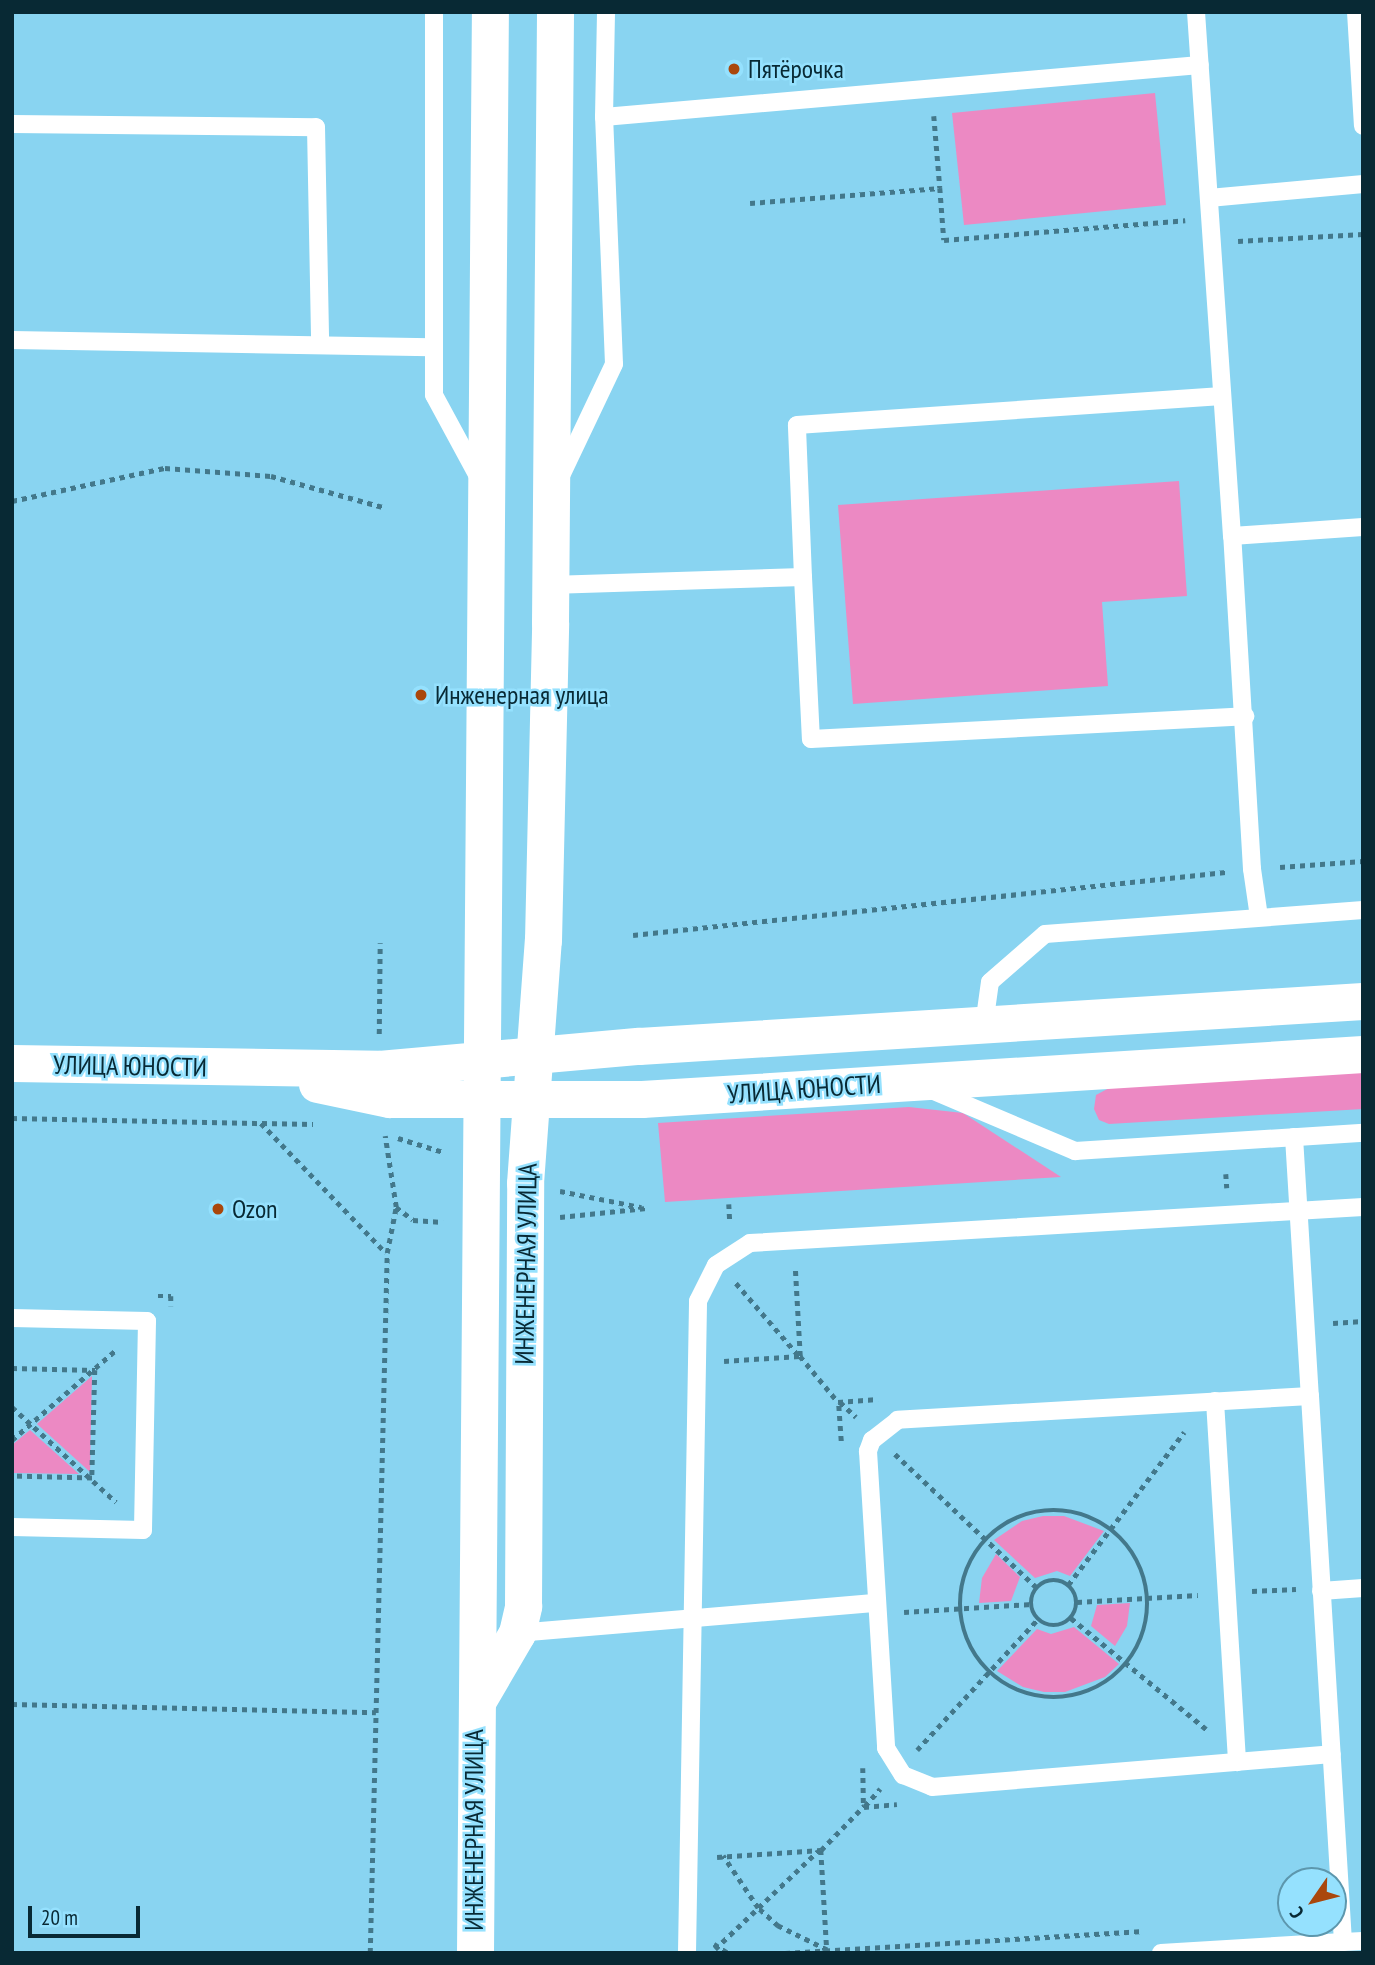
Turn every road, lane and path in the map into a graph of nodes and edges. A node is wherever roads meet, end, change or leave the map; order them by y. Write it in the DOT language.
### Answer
graph roads {
  1 [pos="434,12"];
  2 [pos="490,12"];
  3 [pos="555,12"];
  4 [pos="606,12"];
  5 [pos="1196,12"];
  6 [pos="1356,12"];
  7 [pos="1200,65"];
  8 [pos="604,117"];
  9 [pos="12,124"];
  10 [pos="1363,126"];
  11 [pos="1363,184"];
  12 [pos="1209,198"];
  13 [pos="750,203"];
  14 [pos="1210,218"];
  15 [pos="1363,234"];
  16 [pos="1212,243"];
  17 [pos="12,340"];
  18 [pos="320,342"];
  19 [pos="431,347"];
  20 [pos="1222,396"];
  21 [pos="487,493"];
  22 [pos="551,499"];
  23 [pos="12,502"];
  24 [pos="383,507"];
  25 [pos="1363,527"];
  26 [pos="1232,536"];
  27 [pos="803,577"];
  28 [pos="550,585"];
  29 [pos="1245,716"];
  30 [pos="1363,861"];
  31 [pos="1252,869"];
  32 [pos="1363,910"];
  33 [pos="1259,917"];
  34 [pos="633,936"];
  35 [pos="380,943"];
  36 [pos="1363,1001"];
  37 [pos="984,1025"];
  38 [pos="1363,1054"];
  39 [pos="534,1055"];
  40 [pos="483,1060"];
  41 [pos="12,1063"];
  42 [pos="913,1082"];
  43 [pos="379,1084"];
  44 [pos="482,1099"];
  45 [pos="531,1099"];
  46 [pos="12,1118"];
  47 [pos="1363,1133"];
  48 [pos="1294,1137"];
  49 [pos="560,1182"];
  50 [pos="1363,1207"];
  51 [pos="1298,1210"];
  52 [pos="560,1230"];
  53 [pos="732,1252"];
  54 [pos="387,1253"];
  55 [pos="794,1257"];
  56 [pos="171,1302"];
  57 [pos="12,1318"];
  58 [pos="1363,1321"];
  59 [pos="147,1323"];
  60 [pos="1329,1323"];
  61 [pos="800,1357"];
  62 [pos="716,1362"];
  63 [pos="12,1368"];
  64 [pos="93,1370"];
  65 [pos="1310,1396"];
  66 [pos="1211,1402"];
  67 [pos="12,1407"];
  68 [pos="31,1424"];
  69 [pos="876,1436"];
  70 [pos="12,1440"];
  71 [pos="12,1476"];
  72 [pos="90,1478"];
  73 [pos="12,1527"];
  74 [pos="143,1527"];
  75 [pos="1110,1529"];
  76 [pos="986,1539"];
  77 [pos="1068,1585"];
  78 [pos="1037,1588"];
  79 [pos="1363,1588"];
  80 [pos="1321,1591"];
  81 [pos="1032,1604"];
  82 [pos="878,1608"];
  83 [pos="960,1609"];
  84 [pos="1071,1618"];
  85 [pos="691,1619"];
  86 [pos="1038,1619"];
  87 [pos="517,1633"];
  88 [pos="1127,1664"];
  89 [pos="989,1672"];
  90 [pos="12,1704"];
  91 [pos="474,1706"];
  92 [pos="376,1712"];
  93 [pos="1332,1754"];
  94 [pos="1236,1758"];
  95 [pos="899,1769"];
  96 [pos="820,1850"];
  97 [pos="723,1856"];
  98 [pos="705,1857"];
  99 [pos="758,1908"];
  100 [pos="1154,1931"];
  101 [pos="1363,1941"];
  102 [pos="1343,1942"];
  103 [pos="827,1950"];
  104 [pos="370,1953"];
  105 [pos="475,1953"];
  106 [pos="687,1953"];
  107 [pos="711,1953"];
  108 [pos="785,1953"];
  109 [pos="1161,1953"];
  1 -- 19 [label="lane"];
  2 -- 21 [label="street, ИНЖЕНЕРНАЯ УЛИЦА"];
  3 -- 22 [label="street, ИНЖЕНЕРНАЯ УЛИЦА"];
  4 -- 8 [label="lane"];
  5 -- 7 [label="lane"];
  6 -- 10 [label="lane"];
  7 -- 8 [label="lane"];
  7 -- 12 [label="lane"];
  8 -- 22 [label="lane"];
  9 -- 18 [label="lane"];
  11 -- 12 [label="lane"];
  12 -- 14 [label="lane"];
  13 -- 14 [label="path"];
  14 -- 16 [label="lane"];
  15 -- 16 [label="path"];
  16 -- 20 [label="lane"];
  17 -- 18 [label="lane"];
  18 -- 19 [label="lane"];
  19 -- 21 [label="lane"];
  20 -- 26 [label="lane"];
  20 -- 27 [label="lane"];
  21 -- 40 [label="street, ИНЖЕНЕРНАЯ УЛИЦА"];
  22 -- 28 [label="street, ИНЖЕНЕРНАЯ УЛИЦА"];
  23 -- 24 [label="path"];
  25 -- 26 [label="lane"];
  26 -- 29 [label="lane"];
  27 -- 28 [label="lane"];
  27 -- 29 [label="lane"];
  28 -- 39 [label="street, ИНЖЕНЕРНАЯ УЛИЦА"];
  29 -- 31 [label="lane"];
  30 -- 31 [label="path"];
  31 -- 33 [label="lane"];
  31 -- 34 [label="path"];
  32 -- 33 [label="lane"];
  33 -- 37 [label="lane"];
  35 -- 43 [label="path"];
  36 -- 37 [label="street, УЛИЦА ЮНОСТИ"];
  37 -- 39 [label="street, УЛИЦА ЮНОСТИ"];
  38 -- 42 [label="street, УЛИЦА ЮНОСТИ"];
  39 -- 40 [label="street, УЛИЦА ЮНОСТИ"];
  39 -- 45 [label="street, ИНЖЕНЕРНАЯ УЛИЦА"];
  40 -- 43 [label="street, УЛИЦА ЮНОСТИ"];
  40 -- 44 [label="street, ИНЖЕНЕРНАЯ УЛИЦА"];
  41 -- 43 [label="street, УЛИЦА ЮНОСТИ"];
  42 -- 45 [label="street, УЛИЦА ЮНОСТИ"];
  42 -- 48 [label="lane"];
  43 -- 44 [label="street, УЛИЦА ЮНОСТИ"];
  43 -- 54 [label="path"];
  44 -- 45 [label="street, УЛИЦА ЮНОСТИ"];
  44 -- 91 [label="street, ИНЖЕНЕРНАЯ УЛИЦА"];
  45 -- 87 [label="street, ИНЖЕНЕРНАЯ УЛИЦА"];
  46 -- 54 [label="path"];
  47 -- 48 [label="lane"];
  48 -- 51 [label="lane"];
  49 -- 52 [label="path"];
  50 -- 51 [label="lane"];
  51 -- 53 [label="lane"];
  51 -- 65 [label="lane"];
  53 -- 61 [label="path"];
  53 -- 85 [label="lane"];
  54 -- 92 [label="path"];
  55 -- 61 [label="path"];
  56 -- 59 [label="path"];
  57 -- 59 [label="lane"];
  58 -- 60 [label="path"];
  59 -- 64 [label="path"];
  59 -- 74 [label="lane"];
  61 -- 62 [label="path"];
  61 -- 69 [label="path"];
  63 -- 64 [label="path"];
  64 -- 68 [label="path"];
  64 -- 72 [label="path"];
  65 -- 66 [label="lane"];
  65 -- 80 [label="lane"];
  66 -- 69 [label="lane"];
  66 -- 75 [label="path"];
  66 -- 94 [label="lane"];
  67 -- 68 [label="path"];
  68 -- 70 [label="path"];
  68 -- 72 [label="path"];
  69 -- 76 [label="path"];
  69 -- 82 [label="lane"];
  71 -- 72 [label="path"];
  72 -- 74 [label="path"];
  73 -- 74 [label="lane"];
  75 -- 76 [label="path"];
  75 -- 77 [label="path"];
  75 -- 88 [label="path"];
  76 -- 78 [label="path"];
  76 -- 83 [label="path"];
  77 -- 78 [label="path"];
  77 -- 84 [label="path"];
  78 -- 81 [label="path"];
  79 -- 80 [label="lane"];
  80 -- 93 [label="lane"];
  81 -- 83 [label="path"];
  81 -- 86 [label="path"];
  82 -- 83 [label="path"];
  82 -- 85 [label="lane"];
  82 -- 95 [label="lane"];
  83 -- 89 [label="path"];
  84 -- 86 [label="path"];
  84 -- 88 [label="path"];
  85 -- 87 [label="lane"];
  85 -- 106 [label="lane"];
  86 -- 89 [label="path"];
  87 -- 91 [label="street, ИНЖЕНЕРНАЯ УЛИЦА"];
  88 -- 89 [label="path"];
  88 -- 94 [label="path"];
  89 -- 95 [label="path"];
  90 -- 92 [label="path"];
  91 -- 105 [label="street, ИНЖЕНЕРНАЯ УЛИЦА"];
  92 -- 104 [label="path"];
  93 -- 94 [label="lane"];
  93 -- 102 [label="lane"];
  94 -- 95 [label="lane"];
  95 -- 96 [label="path"];
  96 -- 97 [label="path"];
  96 -- 99 [label="path"];
  96 -- 103 [label="path"];
  97 -- 98 [label="path"];
  97 -- 99 [label="path"];
  99 -- 103 [label="path"];
  99 -- 107 [label="path"];
  100 -- 103 [label="path"];
  101 -- 102 [label="lane"];
  102 -- 109 [label="lane"];
  103 -- 108 [label="path"];
}
